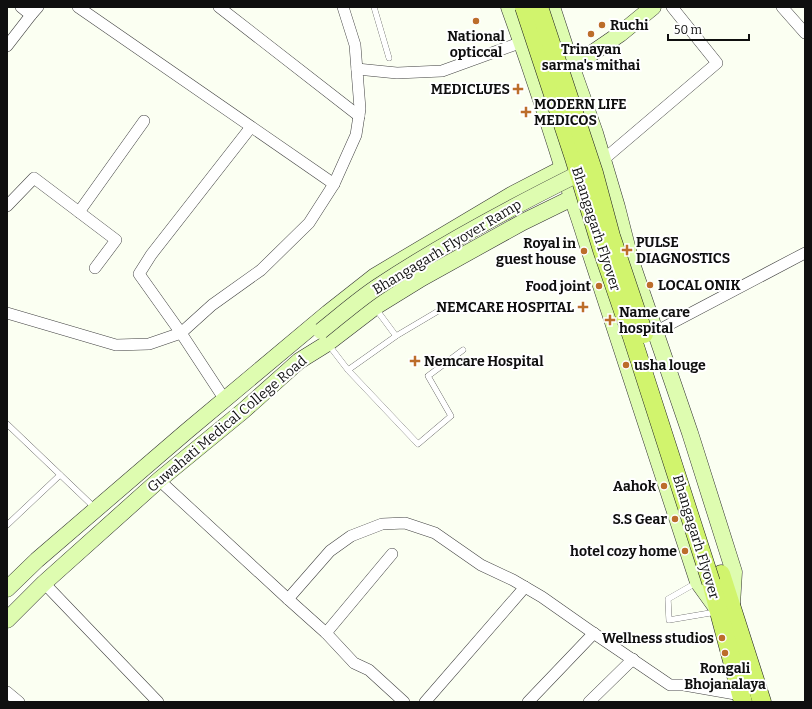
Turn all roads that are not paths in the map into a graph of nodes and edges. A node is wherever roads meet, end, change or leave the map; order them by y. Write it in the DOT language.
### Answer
graph roads {
  1 [pos="21,7"];
  2 [pos="78,7"];
  3 [pos="219,7"];
  4 [pos="343,7"];
  5 [pos="374,7"];
  6 [pos="509,7"];
  7 [pos="524,7"];
  8 [pos="539,7"];
  9 [pos="552,7"];
  10 [pos="640,7"];
  11 [pos="653,7"];
  12 [pos="672,7"];
  13 [pos="782,7"];
  14 [pos="34,11"];
  15 [pos="805,33"];
  16 [pos="522,42"];
  17 [pos="7,46"];
  18 [pos="389,58"];
  19 [pos="571,63"];
  20 [pos="357,69"];
  21 [pos="536,82"];
  22 [pos="359,116"];
  23 [pos="144,121"];
  24 [pos="251,127"];
  25 [pos="603,160"];
  26 [pos="570,171"];
  27 [pos="334,184"];
  28 [pos="572,198"];
  29 [pos="7,206"];
  30 [pos="79,212"];
  31 [pos="618,213"];
  32 [pos="582,227"];
  33 [pos="805,253"];
  34 [pos="95,268"];
  35 [pos="450,304"];
  36 [pos="375,307"];
  37 [pos="7,314"];
  38 [pos="655,332"];
  39 [pos="180,333"];
  40 [pos="396,336"];
  41 [pos="325,337"];
  42 [pos="304,345"];
  43 [pos="287,347"];
  44 [pos="462,350"];
  45 [pos="299,361"];
  46 [pos="348,370"];
  47 [pos="224,400"];
  48 [pos="7,424"];
  49 [pos="60,475"];
  50 [pos="159,480"];
  51 [pos="97,510"];
  52 [pos="7,525"];
  53 [pos="392,554"];
  54 [pos="710,579"];
  55 [pos="44,583"];
  56 [pos="525,587"];
  57 [pos="7,588"];
  58 [pos="288,599"];
  59 [pos="725,610"];
  60 [pos="7,620"];
  61 [pos="326,632"];
  62 [pos="594,633"];
  63 [pos="633,659"];
  64 [pos="7,692"];
  65 [pos="742,699"];
  66 [pos="19,702"];
  67 [pos="158,702"];
  68 [pos="404,702"];
  69 [pos="425,702"];
  70 [pos="528,702"];
  71 [pos="589,702"];
  72 [pos="762,702"];
  1 -- 14 [label="street"];
  2 -- 24 [label="street"];
  3 -- 22 [label="street"];
  4 -- 20 [label="street"];
  5 -- 18 [label="lane"];
  6 -- 16 [label="main road"];
  7 -- 26 [label="main road, Bhangagarh Flyover, bridge"];
  8 -- 54 [label="main road, Bhangagarh Flyover, bridge"];
  9 -- 19 [label="main road"];
  10 -- 19 [label="main road"];
  11 -- 19 [label="main road"];
  12 -- 25 [label="street"];
  13 -- 15 [label="street"];
  14 -- 17 [label="street"];
  16 -- 20 [label="street"];
  16 -- 21 [label="main road"];
  19 -- 21 [label="main road"];
  19 -- 25 [label="main road"];
  20 -- 22 [label="street"];
  21 -- 26 [label="main road"];
  22 -- 27 [label="street"];
  23 -- 30 [label="street"];
  24 -- 27 [label="street"];
  24 -- 39 [label="street"];
  25 -- 31 [label="main road"];
  26 -- 28 [label="main road"];
  26 -- 41 [label="main road, Bhangagarh Flyover Ramp, bridge"];
  26 -- 43 [label="main road, Guwahati Medical College Road"];
  26 -- 54 [label="main road, Bhangagarh Flyover, bridge"];
  27 -- 39 [label="street"];
  28 -- 32 [label="main road"];
  28 -- 36 [label="main road, Guwahati Medical College Road"];
  29 -- 30 [label="street"];
  30 -- 34 [label="street"];
  31 -- 32 [label="main road"];
  31 -- 38 [label="main road"];
  32 -- 54 [label="main road"];
  33 -- 38 [label="street"];
  35 -- 40 [label="lane"];
  36 -- 40 [label="lane"];
  36 -- 41 [label="main road, Guwahati Medical College Road"];
  37 -- 39 [label="street"];
  38 -- 59 [label="main road"];
  39 -- 47 [label="street"];
  40 -- 46 [label="lane"];
  41 -- 42 [label="main road, Bhangagarh Flyover Ramp"];
  41 -- 45 [label="main road, Guwahati Medical College Road"];
  41 -- 46 [label="lane"];
  42 -- 43 [label="main road"];
  42 -- 45 [label="main road"];
  43 -- 47 [label="main road, Guwahati Medical College Road"];
  44 -- 46 [label="lane"];
  45 -- 50 [label="main road, Guwahati Medical College Road"];
  47 -- 51 [label="main road, Guwahati Medical College Road"];
  48 -- 49 [label="lane"];
  49 -- 51 [label="lane"];
  49 -- 52 [label="lane"];
  50 -- 55 [label="main road, Guwahati Medical College Road"];
  50 -- 58 [label="street"];
  51 -- 57 [label="main road, Guwahati Medical College Road"];
  53 -- 61 [label="street"];
  54 -- 59 [label="main road, Bhangagarh Flyover"];
  54 -- 59 [label="lane"];
  55 -- 60 [label="main road, Guwahati Medical College Road"];
  55 -- 67 [label="street"];
  56 -- 58 [label="street"];
  56 -- 62 [label="street"];
  56 -- 69 [label="street"];
  58 -- 61 [label="street"];
  59 -- 65 [label="main road"];
  59 -- 72 [label="main road"];
  61 -- 68 [label="street"];
  62 -- 63 [label="street"];
  62 -- 70 [label="street"];
  63 -- 65 [label="street"];
  63 -- 71 [label="street"];
  64 -- 66 [label="street"];
}
